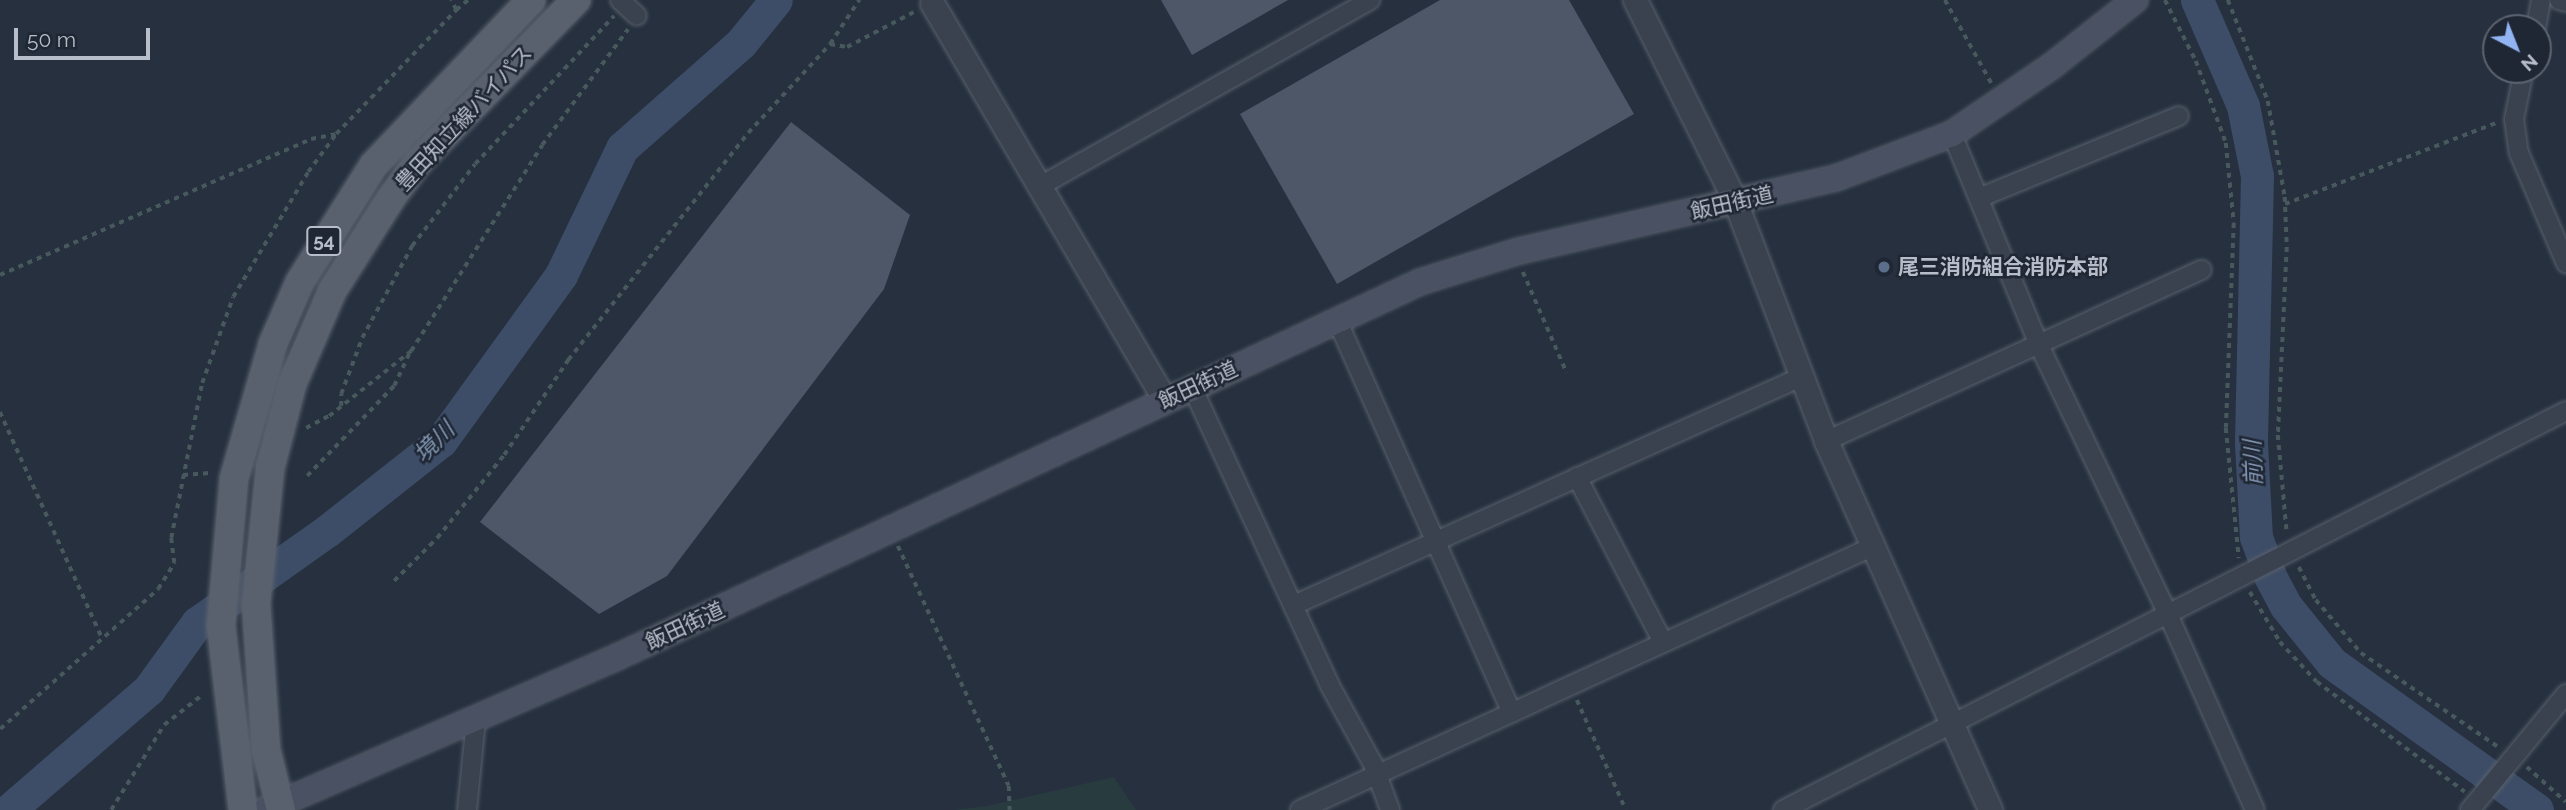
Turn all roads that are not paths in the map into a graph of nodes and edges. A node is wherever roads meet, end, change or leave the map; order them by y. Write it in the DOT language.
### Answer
graph roads {
  1 [pos="531,0"];
  2 [pos="576,0"];
  3 [pos="1370,0"];
  4 [pos="1635,0"];
  5 [pos="2135,0"];
  6 [pos="2559,0"];
  7 [pos="2566,2"];
  8 [pos="932,3"];
  9 [pos="2521,84"];
  10 [pos="2179,116"];
  11 [pos="1952,134"];
  12 [pos="1042,185"];
  13 [pos="1979,198"];
  14 [pos="1735,201"];
  15 [pos="2566,263"];
  16 [pos="2203,270"];
  17 [pos="1337,320"];
  18 [pos="2039,345"];
  19 [pos="1801,377"];
  20 [pos="1192,387"];
  21 [pos="1165,400"];
  22 [pos="2566,411"];
  23 [pos="1826,441"];
  24 [pos="1577,477"];
  25 [pos="1436,540"];
  26 [pos="1874,546"];
  27 [pos="1294,605"];
  28 [pos="2168,614"];
  29 [pos="1663,642"];
  30 [pos="2566,694"];
  31 [pos="1512,713"];
  32 [pos="477,720"];
  33 [pos="1951,722"];
  34 [pos="1376,776"];
  35 [pos="2474,805"];
  36 [pos="275,807"];
  37 [pos="243,810"];
  38 [pos="467,810"];
  39 [pos="1300,810"];
  40 [pos="1390,810"];
  41 [pos="1783,810"];
  42 [pos="1990,810"];
  43 [pos="2255,810"];
  1 -- 37 [label="main road, 豊田知立線バイパス / 54"];
  2 -- 36 [label="main road, 豊田知立線バイパス / 54"];
  3 -- 12 [label="street"];
  4 -- 14 [label="street"];
  5 -- 11 [label="main road, 飯田街道"];
  6 -- 7 [label="street"];
  8 -- 12 [label="street"];
  9 -- 15 [label="street"];
  10 -- 13 [label="street"];
  11 -- 13 [label="street"];
  11 -- 14 [label="main road, 飯田街道"];
  12 -- 21 [label="street"];
  13 -- 18 [label="street"];
  14 -- 17 [label="main road, 飯田街道"];
  14 -- 19 [label="street"];
  16 -- 18 [label="street"];
  17 -- 20 [label="main road, 飯田街道"];
  17 -- 25 [label="street"];
  18 -- 23 [label="street"];
  18 -- 28 [label="street"];
  19 -- 23 [label="street"];
  19 -- 24 [label="street"];
  20 -- 21 [label="main road, 飯田街道"];
  20 -- 27 [label="street"];
  21 -- 32 [label="main road, 飯田街道"];
  22 -- 28 [label="street"];
  23 -- 26 [label="street"];
  24 -- 25 [label="street"];
  24 -- 29 [label="street"];
  25 -- 27 [label="street"];
  25 -- 31 [label="street"];
  26 -- 29 [label="street"];
  26 -- 33 [label="street"];
  27 -- 34 [label="street"];
  28 -- 33 [label="street"];
  28 -- 43 [label="street"];
  29 -- 31 [label="street"];
  30 -- 35 [label="street"];
  31 -- 34 [label="street"];
  32 -- 36 [label="main road, 飯田街道"];
  32 -- 38 [label="street"];
  33 -- 41 [label="street"];
  33 -- 42 [label="street"];
  34 -- 39 [label="street"];
  34 -- 40 [label="street"];
}
